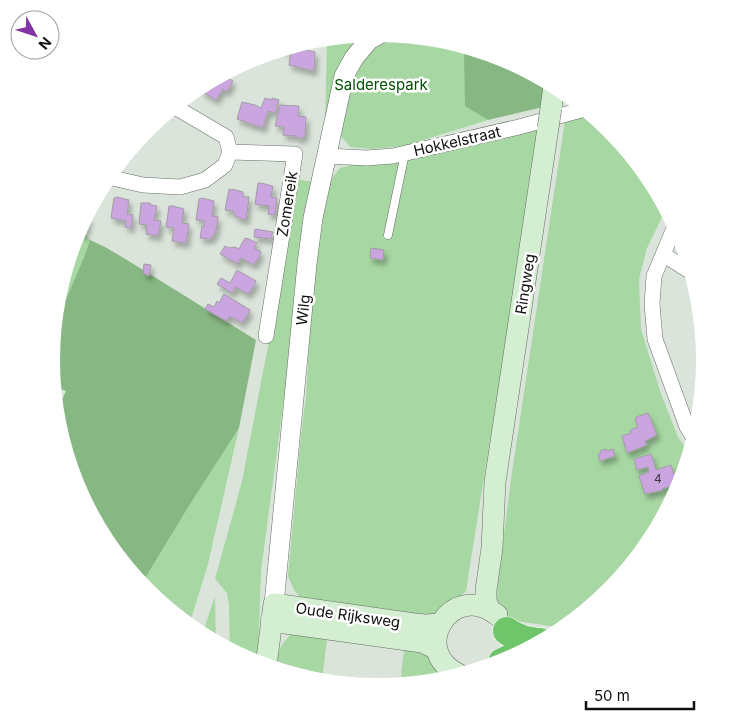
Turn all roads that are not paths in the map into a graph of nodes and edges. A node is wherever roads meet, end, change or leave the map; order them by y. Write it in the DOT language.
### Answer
graph roads {
  1 [pos="367,43"];
  2 [pos="553,95"];
  3 [pos="181,110"];
  4 [pos="577,112"];
  5 [pos="230,152"];
  6 [pos="405,153"];
  7 [pos="327,156"];
  8 [pos="117,179"];
  9 [pos="388,235"];
  10 [pos="671,237"];
  11 [pos="664,255"];
  12 [pos="681,266"];
  13 [pos="266,336"];
  14 [pos="688,429"];
  15 [pos="495,482"];
  16 [pos="464,606"];
  17 [pos="490,610"];
  18 [pos="273,613"];
  19 [pos="441,624"];
  20 [pos="507,632"];
  21 [pos="529,641"];
  22 [pos="437,649"];
  23 [pos="506,651"];
  24 [pos="267,658"];
  25 [pos="451,670"];
  1 -- 7 [label="street, Wilg"];
  2 -- 15 [label="main road, Ringweg"];
  3 -- 5 [label="street"];
  4 -- 6 [label="street, Hokkelstraat"];
  5 -- 8 [label="street"];
  5 -- 13 [label="street, Zomereik"];
  6 -- 7 [label="street, Hokkelstraat"];
  6 -- 9 [label="lane"];
  7 -- 18 [label="street, Wilg"];
  10 -- 11 [label="street"];
  11 -- 12 [label="street"];
  11 -- 14 [label="street"];
  15 -- 16 [label="main road, Ringweg"];
  15 -- 17 [label="main road, Ringweg"];
  16 -- 17 [label="main road"];
  16 -- 19 [label="main road"];
  17 -- 20 [label="main road"];
  18 -- 19 [label="main road, Oude Rijksweg"];
  18 -- 22 [label="main road, Oude Rijksweg"];
  18 -- 24 [label="main road"];
  19 -- 22 [label="main road"];
  20 -- 21 [label="highway"];
  20 -- 23 [label="main road"];
  22 -- 25 [label="main road"];
}
